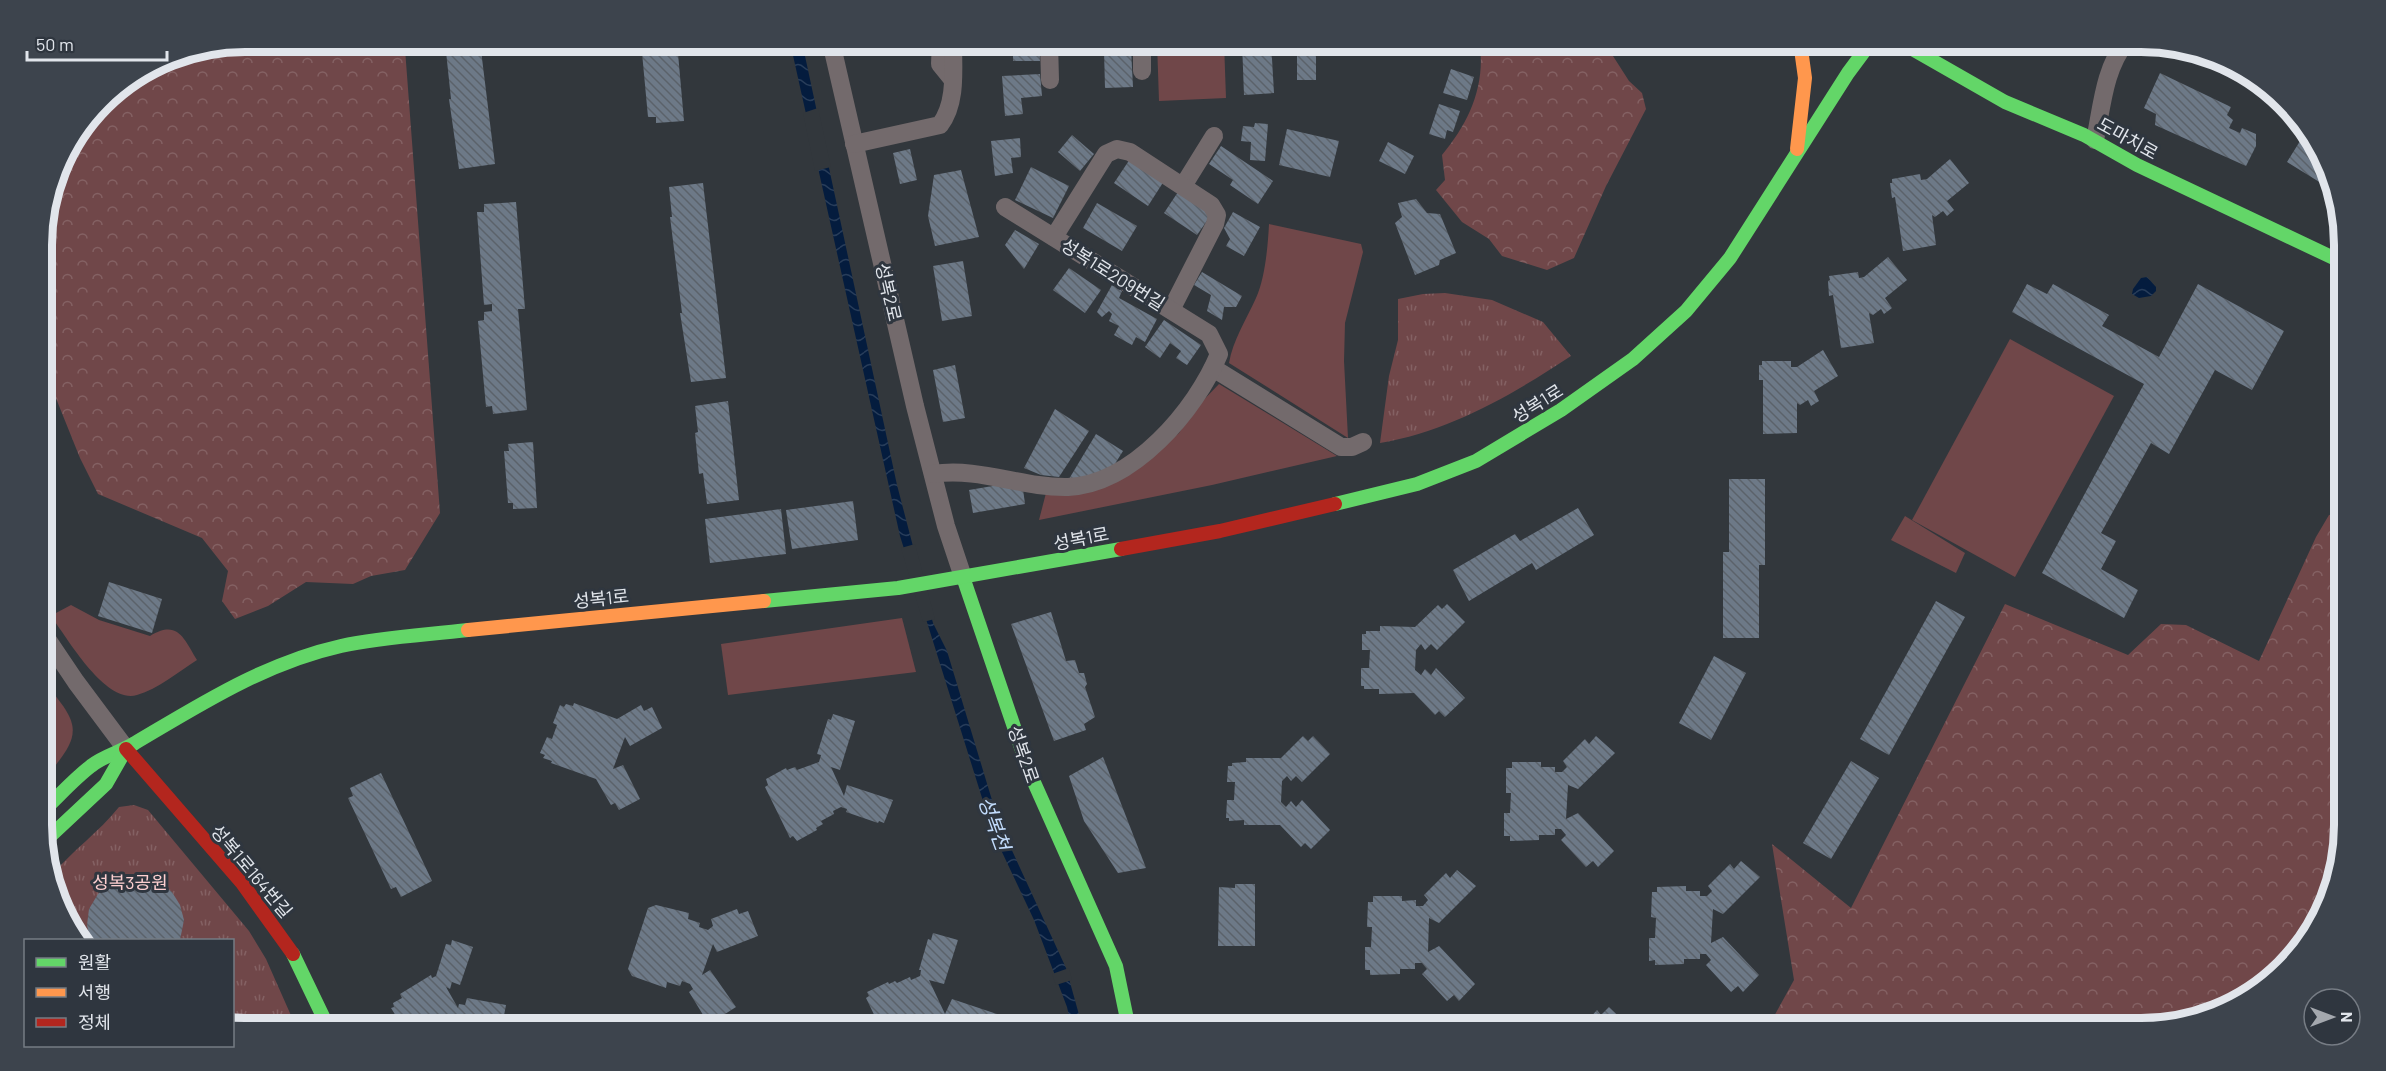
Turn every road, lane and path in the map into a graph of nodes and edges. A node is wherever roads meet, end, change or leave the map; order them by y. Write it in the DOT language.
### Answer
graph roads {
  1 [pos="1801,52"];
  2 [pos="1864,52"];
  3 [pos="1917,52"];
  4 [pos="2118,52"];
  5 [pos="833,53"];
  6 [pos="941,53"];
  7 [pos="953,53"];
  8 [pos="1049,53"];
  9 [pos="1142,53"];
  10 [pos="1142,71"];
  11 [pos="953,80"];
  12 [pos="1050,80"];
  13 [pos="1214,136"];
  14 [pos="2095,140"];
  15 [pos="854,144"];
  16 [pos="1797,153"];
  17 [pos="1183,186"];
  18 [pos="1005,207"];
  19 [pos="1054,237"];
  20 [pos="2334,258"];
  21 [pos="1171,310"];
  22 [pos="1213,368"];
  23 [pos="1363,442"];
  24 [pos="933,474"];
  25 [pos="963,577"];
  26 [pos="52,647"];
  27 [pos="126,749"];
  28 [pos="52,802"];
  29 [pos="53,834"];
  30 [pos="324,1018"];
  31 [pos="1127,1018"];
  1 -- 16 [label="street"];
  2 -- 16 [label="street, 성복1로"];
  3 -- 14 [label="street, 도마치로"];
  4 -- 14 [label="street"];
  5 -- 15 [label="street, 성복2로"];
  6 -- 11 [label="street"];
  7 -- 11 [label="street"];
  8 -- 12 [label="street"];
  9 -- 10 [label="street"];
  11 -- 15 [label="street"];
  13 -- 17 [label="street"];
  14 -- 20 [label="street, 도마치로"];
  15 -- 24 [label="street, 성복2로"];
  16 -- 25 [label="street, 성복1로"];
  17 -- 19 [label="street, 성복1로209번길"];
  17 -- 21 [label="street, 성복1로209번길"];
  18 -- 19 [label="street, 성복1로209번길"];
  19 -- 21 [label="street, 성복1로209번길"];
  21 -- 22 [label="street, 성복1로209번길"];
  22 -- 23 [label="street"];
  22 -- 24 [label="street, 성복1로209번길"];
  24 -- 25 [label="street, 성복2로"];
  25 -- 27 [label="street, 성복1로"];
  25 -- 31 [label="street, 성복2로"];
  26 -- 27 [label="street"];
  27 -- 28 [label="street, 성복1로"];
  27 -- 29 [label="street, 성복1로"];
  27 -- 30 [label="street, 성복1로164번길"];
}
